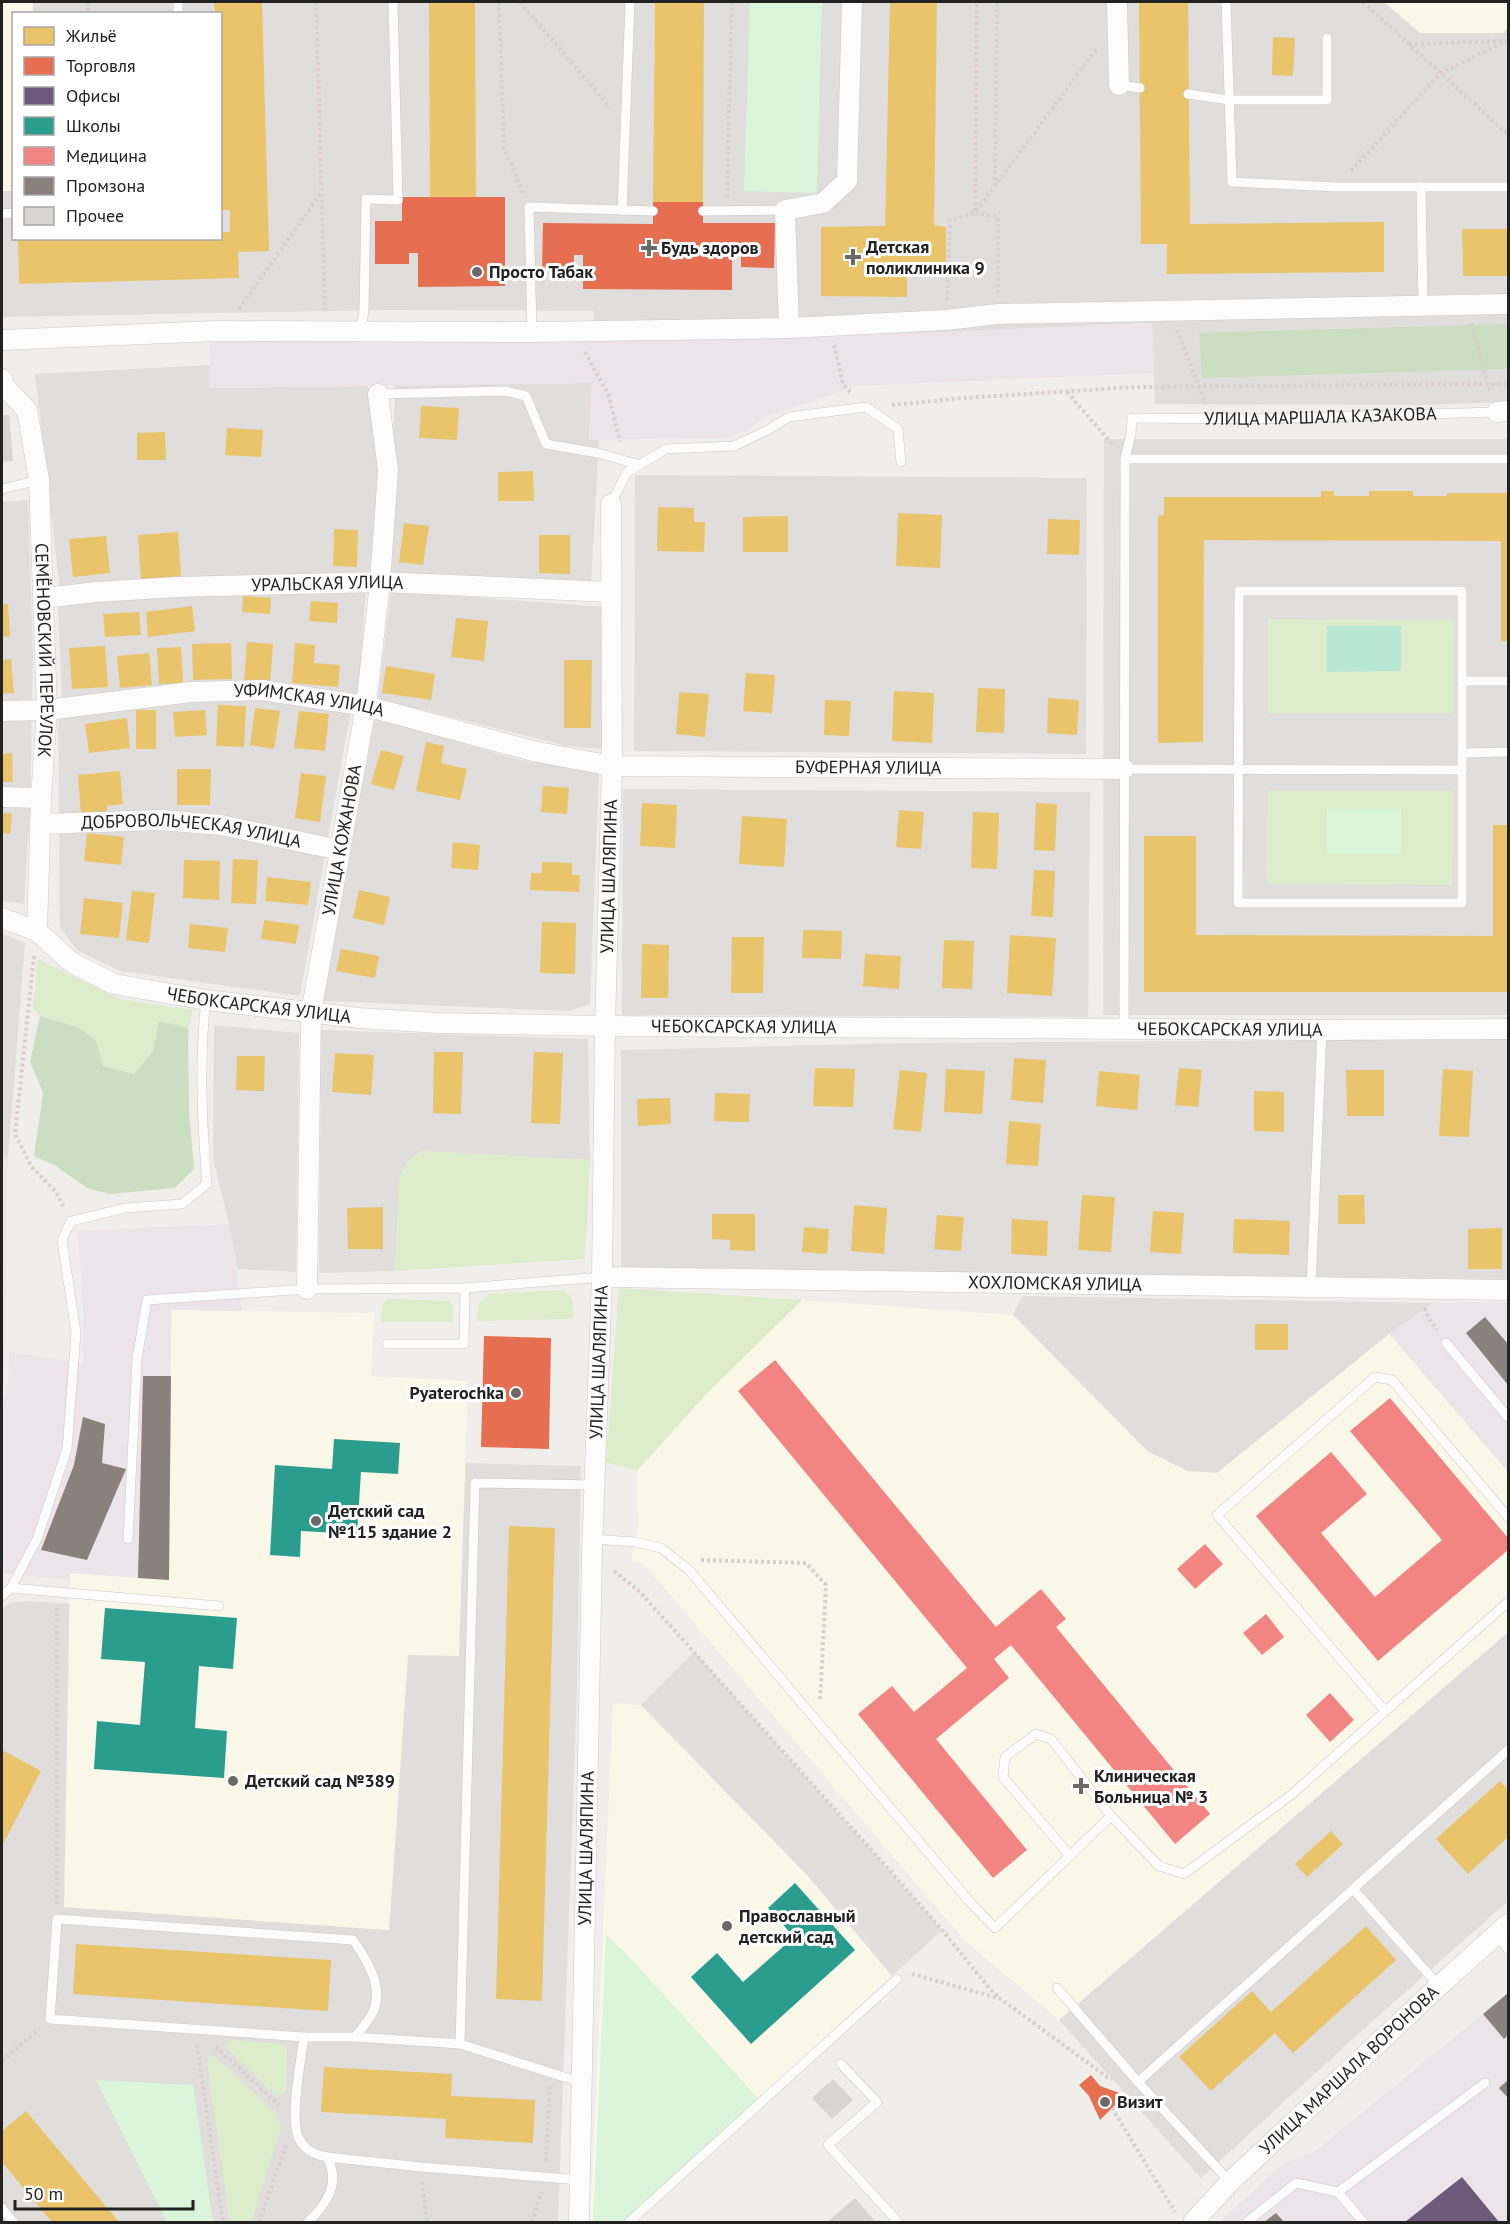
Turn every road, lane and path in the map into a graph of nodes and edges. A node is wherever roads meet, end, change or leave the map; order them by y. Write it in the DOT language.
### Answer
graph roads {
  1 [pos="316,2"];
  2 [pos="393,2"];
  3 [pos="499,2"];
  4 [pos="520,2"];
  5 [pos="630,2"];
  6 [pos="732,2"];
  7 [pos="852,2"];
  8 [pos="977,2"];
  9 [pos="997,2"];
  10 [pos="1117,2"];
  11 [pos="1226,2"];
  12 [pos="1363,2"];
  13 [pos="1328,38"];
  14 [pos="1508,41"];
  15 [pos="1409,44"];
  16 [pos="1097,48"];
  17 [pos="1441,73"];
  18 [pos="1119,85"];
  19 [pos="1140,88"];
  20 [pos="1188,94"];
  21 [pos="1229,100"];
  22 [pos="626,127"];
  23 [pos="1509,135"];
  24 [pos="995,186"];
  25 [pos="1336,187"];
  26 [pos="1421,187"];
  27 [pos="1509,187"];
  28 [pos="321,192"];
  29 [pos="529,207"];
  30 [pos="726,209"];
  31 [pos="785,210"];
  32 [pos="622,211"];
  33 [pos="653,211"];
  34 [pos="703,211"];
  35 [pos="975,213"];
  36 [pos="1509,304"];
  37 [pos="1466,306"];
  38 [pos="1423,307"];
  39 [pos="1169,311"];
  40 [pos="998,314"];
  41 [pos="946,320"];
  42 [pos="830,326"];
  43 [pos="789,328"];
  44 [pos="361,330"];
  45 [pos="216,331"];
  46 [pos="574,331"];
  47 [pos="318,332"];
  48 [pos="532,332"];
  49 [pos="2,340"];
  50 [pos="2,379"];
  51 [pos="1487,384"];
  52 [pos="1509,384"];
  53 [pos="1200,387"];
  54 [pos="1066,392"];
  55 [pos="378,394"];
  56 [pos="866,407"];
  57 [pos="1503,412"];
  58 [pos="1212,419"];
  59 [pos="1125,459"];
  60 [pos="1509,459"];
  61 [pos="624,461"];
  62 [pos="901,462"];
  63 [pos="640,465"];
  64 [pos="39,480"];
  65 [pos="2,489"];
  66 [pos="611,504"];
  67 [pos="380,582"];
  68 [pos="611,592"];
  69 [pos="44,598"];
  70 [pos="1462,681"];
  71 [pos="1509,681"];
  72 [pos="366,706"];
  73 [pos="47,710"];
  74 [pos="2,711"];
  75 [pos="1509,752"];
  76 [pos="1462,753"];
  77 [pos="612,766"];
  78 [pos="1125,769"];
  79 [pos="1238,770"];
  80 [pos="1462,770"];
  81 [pos="2,797"];
  82 [pos="41,798"];
  83 [pos="40,824"];
  84 [pos="340,850"];
  85 [pos="2,918"];
  86 [pos="37,931"];
  87 [pos="206,1000"];
  88 [pos="311,1013"];
  89 [pos="605,1026"];
  90 [pos="1124,1029"];
  91 [pos="1509,1029"];
  92 [pos="1322,1030"];
  93 [pos="71,1221"];
  94 [pos="602,1277"];
  95 [pos="465,1288"];
  96 [pos="1311,1288"];
  97 [pos="307,1289"];
  98 [pos="1420,1289"];
  99 [pos="1509,1290"];
  100 [pos="1446,1343"];
  101 [pos="387,1344"];
  102 [pos="1509,1417"];
  103 [pos="595,1485"];
  104 [pos="1509,1517"];
  105 [pos="128,1539"];
  106 [pos="592,1546"];
  107 [pos="680,1563"];
  108 [pos="11,1588"];
  109 [pos="58,1592"];
  110 [pos="2,1596"];
  111 [pos="1509,1602"];
  112 [pos="219,1606"];
  113 [pos="1385,1712"];
  114 [pos="819,1724"];
  115 [pos="1509,1750"];
  116 [pos="1111,1816"];
  117 [pos="1070,1856"];
  118 [pos="1354,1890"];
  119 [pos="57,1919"];
  120 [pos="1505,1936"];
  121 [pos="897,1979"];
  122 [pos="1439,1986"];
  123 [pos="1057,1988"];
  124 [pos="1001,1999"];
  125 [pos="50,2019"];
  126 [pos="195,2029"];
  127 [pos="304,2037"];
  128 [pos="355,2037"];
  129 [pos="460,2043"];
  130 [pos="2,2061"];
  131 [pos="841,2064"];
  132 [pos="550,2072"];
  133 [pos="580,2082"];
  134 [pos="1138,2082"];
  135 [pos="1485,2083"];
  136 [pos="1112,2108"];
  137 [pos="295,2119"];
  138 [pos="327,2157"];
  139 [pos="421,2167"];
  140 [pos="545,2177"];
  141 [pos="579,2180"];
  142 [pos="1230,2182"];
  143 [pos="1338,2192"];
  144 [pos="2,2208"];
  145 [pos="1189,2222"];
  146 [pos="14,2223"];
  147 [pos="223,2223"];
  148 [pos="259,2223"];
  149 [pos="308,2223"];
  150 [pos="427,2223"];
  151 [pos="532,2223"];
  152 [pos="579,2223"];
  153 [pos="629,2223"];
  154 [pos="898,2223"];
  155 [pos="1247,2223"];
  156 [pos="1363,2223"];
  1 -- 28 [label="path"];
  2 -- 44 [label="lane"];
  3 -- 29 [label="path"];
  4 -- 22 [label="path"];
  5 -- 22 [label="lane"];
  6 -- 30 [label="path"];
  7 -- 31 [label="street"];
  8 -- 35 [label="path"];
  9 -- 24 [label="path"];
  10 -- 18 [label="street"];
  11 -- 21 [label="lane"];
  12 -- 15 [label="path"];
  13 -- 21 [label="lane"];
  14 -- 15 [label="path"];
  14 -- 17 [label="path"];
  15 -- 17 [label="path"];
  16 -- 24 [label="path"];
  17 -- 23 [label="path"];
  17 -- 25 [label="path"];
  18 -- 19 [label="lane"];
  20 -- 21 [label="lane"];
  21 -- 25 [label="lane"];
  22 -- 32 [label="lane"];
  24 -- 35 [label="path"];
  25 -- 26 [label="lane"];
  26 -- 27 [label="lane"];
  26 -- 38 [label="lane"];
  28 -- 45 [label="path"];
  28 -- 47 [label="path"];
  29 -- 32 [label="lane"];
  29 -- 48 [label="lane"];
  30 -- 31 [label="lane"];
  30 -- 34 [label="lane"];
  31 -- 43 [label="street"];
  32 -- 33 [label="lane"];
  35 -- 40 [label="path"];
  35 -- 41 [label="path"];
  36 -- 37 [label="street"];
  37 -- 38 [label="street"];
  37 -- 51 [label="path"];
  38 -- 39 [label="street"];
  39 -- 40 [label="street"];
  39 -- 53 [label="path"];
  40 -- 41 [label="street"];
  41 -- 42 [label="street"];
  42 -- 43 [label="street"];
  42 -- 56 [label="path"];
  43 -- 46 [label="street"];
  44 -- 47 [label="street"];
  44 -- 48 [label="street"];
  45 -- 47 [label="street"];
  45 -- 49 [label="street"];
  46 -- 48 [label="street"];
  46 -- 61 [label="path"];
  50 -- 64 [label="street, СЕМЁНОВСКИЙ ПЕРЕУЛОК"];
  51 -- 52 [label="path"];
  51 -- 53 [label="path"];
  51 -- 57 [label="path"];
  53 -- 54 [label="path"];
  53 -- 58 [label="path"];
  54 -- 56 [label="path"];
  54 -- 59 [label="path"];
  55 -- 61 [label="lane"];
  55 -- 67 [label="street, УЛИЦА КОЖАНОВА"];
  56 -- 62 [label="lane"];
  56 -- 63 [label="lane"];
  57 -- 58 [label="lane, УЛИЦА МАРШАЛА КАЗАКОВА"];
  58 -- 59 [label="lane, УЛИЦА МАРШАЛА КАЗАКОВА"];
  59 -- 60 [label="lane"];
  59 -- 78 [label="lane"];
  61 -- 63 [label="lane"];
  63 -- 66 [label="lane"];
  64 -- 65 [label="lane"];
  64 -- 69 [label="street, СЕМЁНОВСКИЙ ПЕРЕУЛОК"];
  66 -- 68 [label="street, УЛИЦА ШАЛЯПИНА"];
  67 -- 68 [label="street, УРАЛЬСКАЯ УЛИЦА"];
  67 -- 69 [label="street, УРАЛЬСКАЯ УЛИЦА"];
  67 -- 72 [label="street, УЛИЦА КОЖАНОВА"];
  68 -- 77 [label="street, УЛИЦА ШАЛЯПИНА"];
  69 -- 73 [label="street, СЕМЁНОВСКИЙ ПЕРЕУЛОК"];
  70 -- 71 [label="lane"];
  70 -- 76 [label="lane"];
  70 -- 79 [label="lane"];
  72 -- 73 [label="street, УФИМСКАЯ УЛИЦА"];
  72 -- 77 [label="street, УФИМСКАЯ УЛИЦА"];
  72 -- 84 [label="street, УЛИЦА КОЖАНОВА"];
  73 -- 74 [label="street, УФИМСКАЯ УЛИЦА"];
  73 -- 82 [label="street, СЕМЁНОВСКИЙ ПЕРЕУЛОК"];
  75 -- 76 [label="lane"];
  76 -- 80 [label="lane"];
  77 -- 78 [label="street, БУФЕРНАЯ УЛИЦА"];
  77 -- 89 [label="street, УЛИЦА ШАЛЯПИНА"];
  78 -- 79 [label="lane"];
  78 -- 90 [label="lane"];
  79 -- 80 [label="lane"];
  79 -- 80 [label="lane"];
  81 -- 82 [label="street"];
  82 -- 83 [label="street, СЕМЁНОВСКИЙ ПЕРЕУЛОК"];
  83 -- 84 [label="street, ДОБРОВОЛЬЧЕСКАЯ УЛИЦА"];
  83 -- 86 [label="street, СЕМЁНОВСКИЙ ПЕРЕУЛОК"];
  84 -- 88 [label="street, УЛИЦА КОЖАНОВА"];
  85 -- 86 [label="street, ЧЕБОКСАРСКАЯ УЛИЦА"];
  86 -- 87 [label="street, ЧЕБОКСАРСКАЯ УЛИЦА"];
  86 -- 93 [label="path"];
  87 -- 88 [label="street, ЧЕБОКСАРСКАЯ УЛИЦА"];
  87 -- 93 [label="lane"];
  88 -- 89 [label="street, ЧЕБОКСАРСКАЯ УЛИЦА"];
  88 -- 97 [label="street, УЛИЦА КОЖАНОВА"];
  89 -- 90 [label="street, ЧЕБОКСАРСКАЯ УЛИЦА"];
  89 -- 94 [label="street, УЛИЦА ШАЛЯПИНА"];
  90 -- 92 [label="street, ЧЕБОКСАРСКАЯ УЛИЦА"];
  91 -- 92 [label="street, ЧЕБОКСАРСКАЯ УЛИЦА"];
  92 -- 96 [label="lane"];
  93 -- 108 [label="lane"];
  94 -- 95 [label="lane"];
  94 -- 96 [label="street, ХОХЛОМСКАЯ УЛИЦА"];
  94 -- 103 [label="street, УЛИЦА ШАЛЯПИНА"];
  95 -- 97 [label="lane"];
  95 -- 101 [label="lane"];
  96 -- 98 [label="street, ХОХЛОМСКАЯ УЛИЦА"];
  97 -- 105 [label="lane"];
  98 -- 99 [label="street, ХОХЛОМСКАЯ УЛИЦА"];
  98 -- 100 [label="path"];
  100 -- 102 [label="lane"];
  103 -- 106 [label="street, УЛИЦА ШАЛЯПИНА"];
  103 -- 129 [label="lane"];
  104 -- 113 [label="lane"];
  106 -- 107 [label="lane"];
  106 -- 124 [label="path"];
  106 -- 133 [label="street, УЛИЦА ШАЛЯПИНА"];
  107 -- 114 [label="lane"];
  107 -- 114 [label="path"];
  108 -- 109 [label="lane"];
  108 -- 110 [label="lane"];
  109 -- 112 [label="lane"];
  109 -- 119 [label="path"];
  111 -- 113 [label="lane"];
  113 -- 116 [label="lane"];
  114 -- 117 [label="lane"];
  115 -- 118 [label="lane"];
  116 -- 117 [label="lane"];
  116 -- 117 [label="lane"];
  118 -- 122 [label="lane"];
  118 -- 134 [label="lane"];
  119 -- 125 [label="lane"];
  119 -- 128 [label="lane"];
  120 -- 122 [label="street, УЛИЦА МАРШАЛА ВОРОНОВА"];
  121 -- 124 [label="path"];
  121 -- 153 [label="lane"];
  122 -- 142 [label="street, УЛИЦА МАРШАЛА ВОРОНОВА"];
  123 -- 134 [label="lane"];
  124 -- 134 [label="path"];
  125 -- 126 [label="lane"];
  125 -- 130 [label="path"];
  126 -- 127 [label="lane"];
  126 -- 137 [label="path"];
  126 -- 147 [label="path"];
  127 -- 128 [label="lane"];
  127 -- 137 [label="lane"];
  128 -- 129 [label="lane"];
  129 -- 132 [label="lane"];
  131 -- 154 [label="lane"];
  132 -- 133 [label="lane"];
  132 -- 140 [label="path"];
  133 -- 141 [label="street, УЛИЦА ШАЛЯПИНА"];
  134 -- 142 [label="lane"];
  135 -- 143 [label="lane"];
  136 -- 145 [label="path"];
  137 -- 138 [label="lane"];
  137 -- 148 [label="path"];
  138 -- 139 [label="lane"];
  138 -- 149 [label="lane"];
  139 -- 140 [label="lane"];
  139 -- 150 [label="path"];
  140 -- 141 [label="lane"];
  140 -- 151 [label="path"];
  141 -- 152 [label="street, УЛИЦА ШАЛЯПИНА"];
  142 -- 145 [label="street, УЛИЦА МАРШАЛА ВОРОНОВА"];
  143 -- 155 [label="lane"];
  143 -- 156 [label="lane"];
  144 -- 146 [label="lane"];
}
